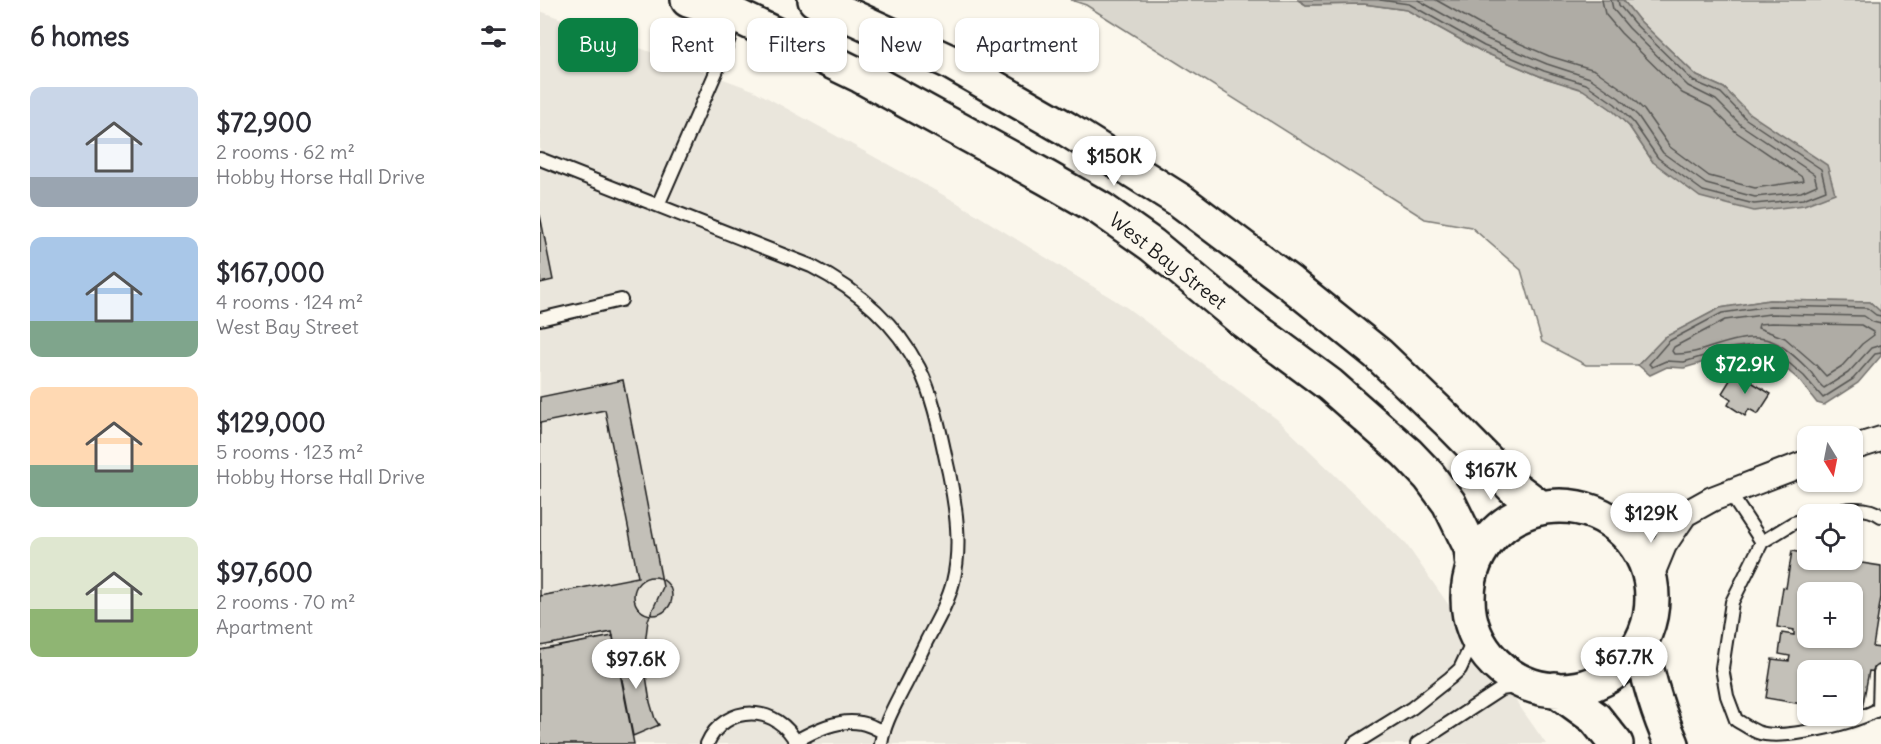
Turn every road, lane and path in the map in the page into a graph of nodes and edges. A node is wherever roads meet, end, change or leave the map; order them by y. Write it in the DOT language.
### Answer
graph roads {
  1 [pos="688,0"];
  2 [pos="815,0"];
  3 [pos="737,16"];
  4 [pos="540,159"];
  5 [pos="657,205"];
  6 [pos="621,300"];
  7 [pos="540,319"];
  8 [pos="1881,439"];
  9 [pos="1863,445"];
  10 [pos="1797,466"];
  11 [pos="1728,492"];
  12 [pos="1541,508"];
  13 [pos="1863,511"];
  14 [pos="1686,514"];
  15 [pos="1881,516"];
  16 [pos="1611,522"];
  17 [pos="1797,522"];
  18 [pos="1762,542"];
  19 [pos="1473,566"];
  20 [pos="1650,579"];
  21 [pos="1476,635"];
  22 [pos="1641,643"];
  23 [pos="1880,672"];
  24 [pos="1542,687"];
  25 [pos="1880,709"];
  26 [pos="882,738"];
  27 [pos="796,743"];
  28 [pos="707,744"];
  29 [pos="1354,744"];
  30 [pos="1417,744"];
  31 [pos="1616,744"];
  32 [pos="1672,744"];
  1 -- 3 [label="main road, West Bay Street"];
  2 -- 12 [label="main road"];
  3 -- 5 [label="lane"];
  3 -- 19 [label="main road, West Bay Street"];
  4 -- 5 [label="lane"];
  5 -- 26 [label="lane"];
  6 -- 7 [label="lane"];
  8 -- 9 [label="street"];
  10 -- 11 [label="street"];
  11 -- 14 [label="street"];
  11 -- 18 [label="lane"];
  12 -- 16 [label="main road"];
  12 -- 19 [label="main road"];
  13 -- 15 [label="lane"];
  14 -- 16 [label="street"];
  14 -- 20 [label="street"];
  16 -- 20 [label="main road"];
  17 -- 18 [label="lane"];
  18 -- 25 [label="lane"];
  19 -- 21 [label="main road"];
  20 -- 22 [label="main road"];
  21 -- 24 [label="main road"];
  21 -- 29 [label="lane"];
  22 -- 24 [label="main road"];
  22 -- 32 [label="main road"];
  23 -- 25 [label="lane"];
  24 -- 30 [label="lane"];
  24 -- 31 [label="main road"];
  26 -- 27 [label="lane"];
  27 -- 28 [label="lane"];
}
